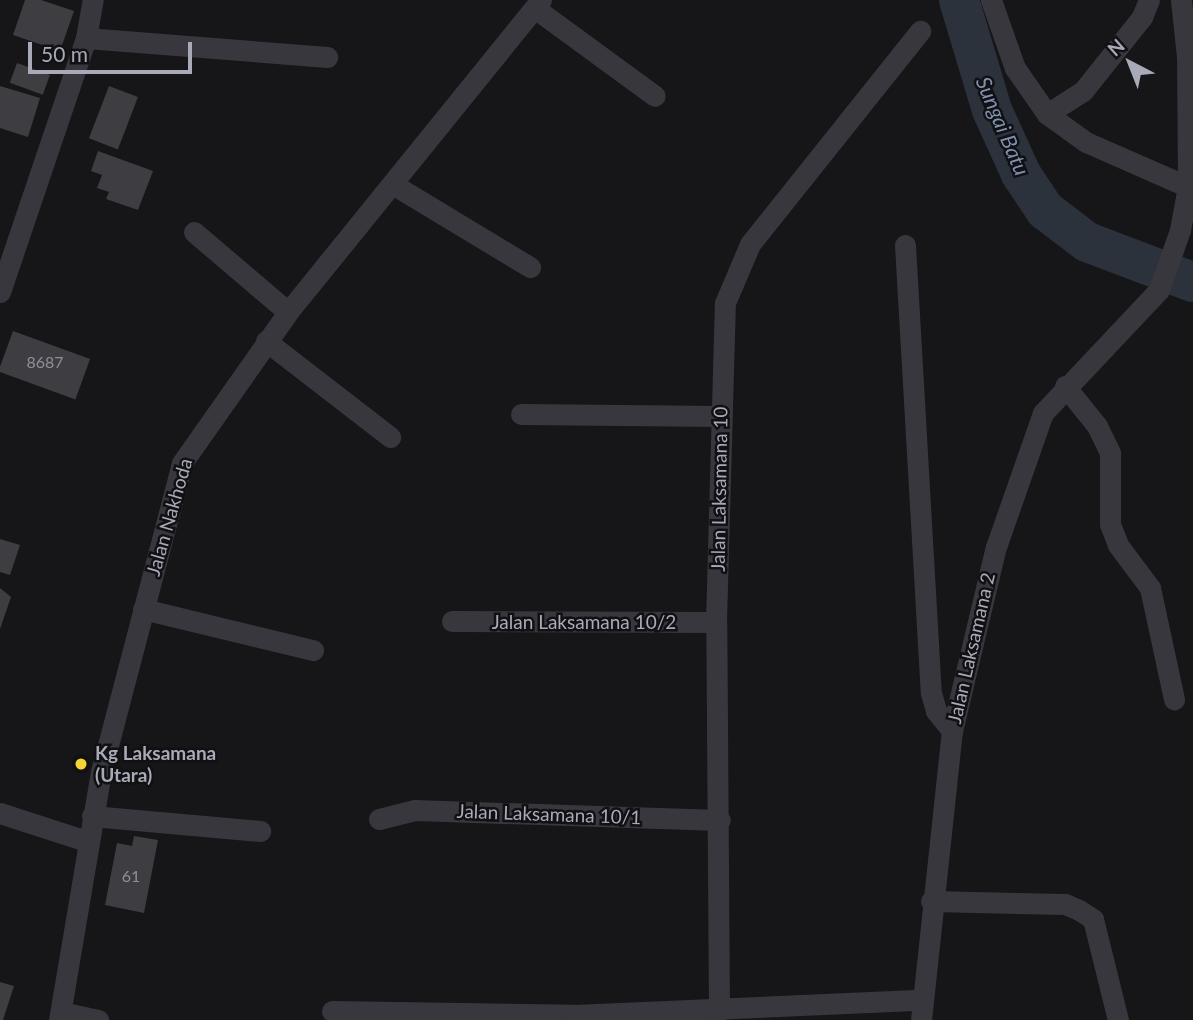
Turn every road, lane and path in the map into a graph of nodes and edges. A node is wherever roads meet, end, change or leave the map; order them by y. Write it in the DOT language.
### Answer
graph roads {
  1 [pos="93,0"];
  2 [pos="991,0"];
  3 [pos="1149,0"];
  4 [pos="1181,0"];
  5 [pos="538,4"];
  6 [pos="920,31"];
  7 [pos="86,38"];
  8 [pos="327,57"];
  9 [pos="655,96"];
  10 [pos="1047,114"];
  11 [pos="394,185"];
  12 [pos="1191,188"];
  13 [pos="194,232"];
  14 [pos="905,245"];
  15 [pos="530,267"];
  16 [pos="0,292"];
  17 [pos="289,312"];
  18 [pos="266,341"];
  19 [pos="1065,386"];
  20 [pos="521,414"];
  21 [pos="720,416"];
  22 [pos="390,437"];
  23 [pos="143,609"];
  24 [pos="452,621"];
  25 [pos="716,622"];
  26 [pos="313,650"];
  27 [pos="1174,699"];
  28 [pos="951,731"];
  29 [pos="0,813"];
  30 [pos="92,816"];
  31 [pos="379,818"];
  32 [pos="720,820"];
  33 [pos="260,831"];
  34 [pos="86,841"];
  35 [pos="930,901"];
  36 [pos="921,1010"];
  37 [pos="332,1011"];
  38 [pos="719,1011"];
  39 [pos="60,1016"];
  40 [pos="98,1020"];
  41 [pos="1118,1020"];
  1 -- 7 [label="street"];
  2 -- 10 [label="street"];
  3 -- 10 [label="street"];
  4 -- 12 [label="street, Jalan Laksamana 2"];
  5 -- 9 [label="street"];
  5 -- 11 [label="street, Jalan Nakhoda"];
  6 -- 21 [label="street, Jalan Laksamana 10"];
  7 -- 8 [label="street"];
  7 -- 16 [label="street"];
  10 -- 12 [label="street"];
  11 -- 15 [label="street"];
  11 -- 17 [label="street, Jalan Nakhoda"];
  12 -- 19 [label="street, Jalan Laksamana 2"];
  13 -- 17 [label="street"];
  14 -- 28 [label="street"];
  17 -- 18 [label="street, Jalan Nakhoda"];
  18 -- 22 [label="street"];
  18 -- 23 [label="street, Jalan Nakhoda"];
  19 -- 27 [label="street"];
  19 -- 28 [label="street, Jalan Laksamana 2"];
  20 -- 21 [label="street"];
  21 -- 25 [label="street, Jalan Laksamana 10"];
  23 -- 26 [label="street"];
  23 -- 30 [label="street, Jalan Nakhoda"];
  24 -- 25 [label="street, Jalan Laksamana 10/2"];
  25 -- 32 [label="street, Jalan Laksamana 10"];
  28 -- 35 [label="street, Jalan Laksamana 2"];
  29 -- 34 [label="street"];
  30 -- 33 [label="street"];
  30 -- 34 [label="street, Jalan Nakhoda"];
  31 -- 32 [label="street, Jalan Laksamana 10/1"];
  32 -- 38 [label="street, Jalan Laksamana 10"];
  34 -- 39 [label="street, Jalan Nakhoda"];
  35 -- 36 [label="street, Jalan Laksamana 2"];
  35 -- 41 [label="street"];
  36 -- 38 [label="street"];
  37 -- 38 [label="street"];
  39 -- 40 [label="street"];
}
